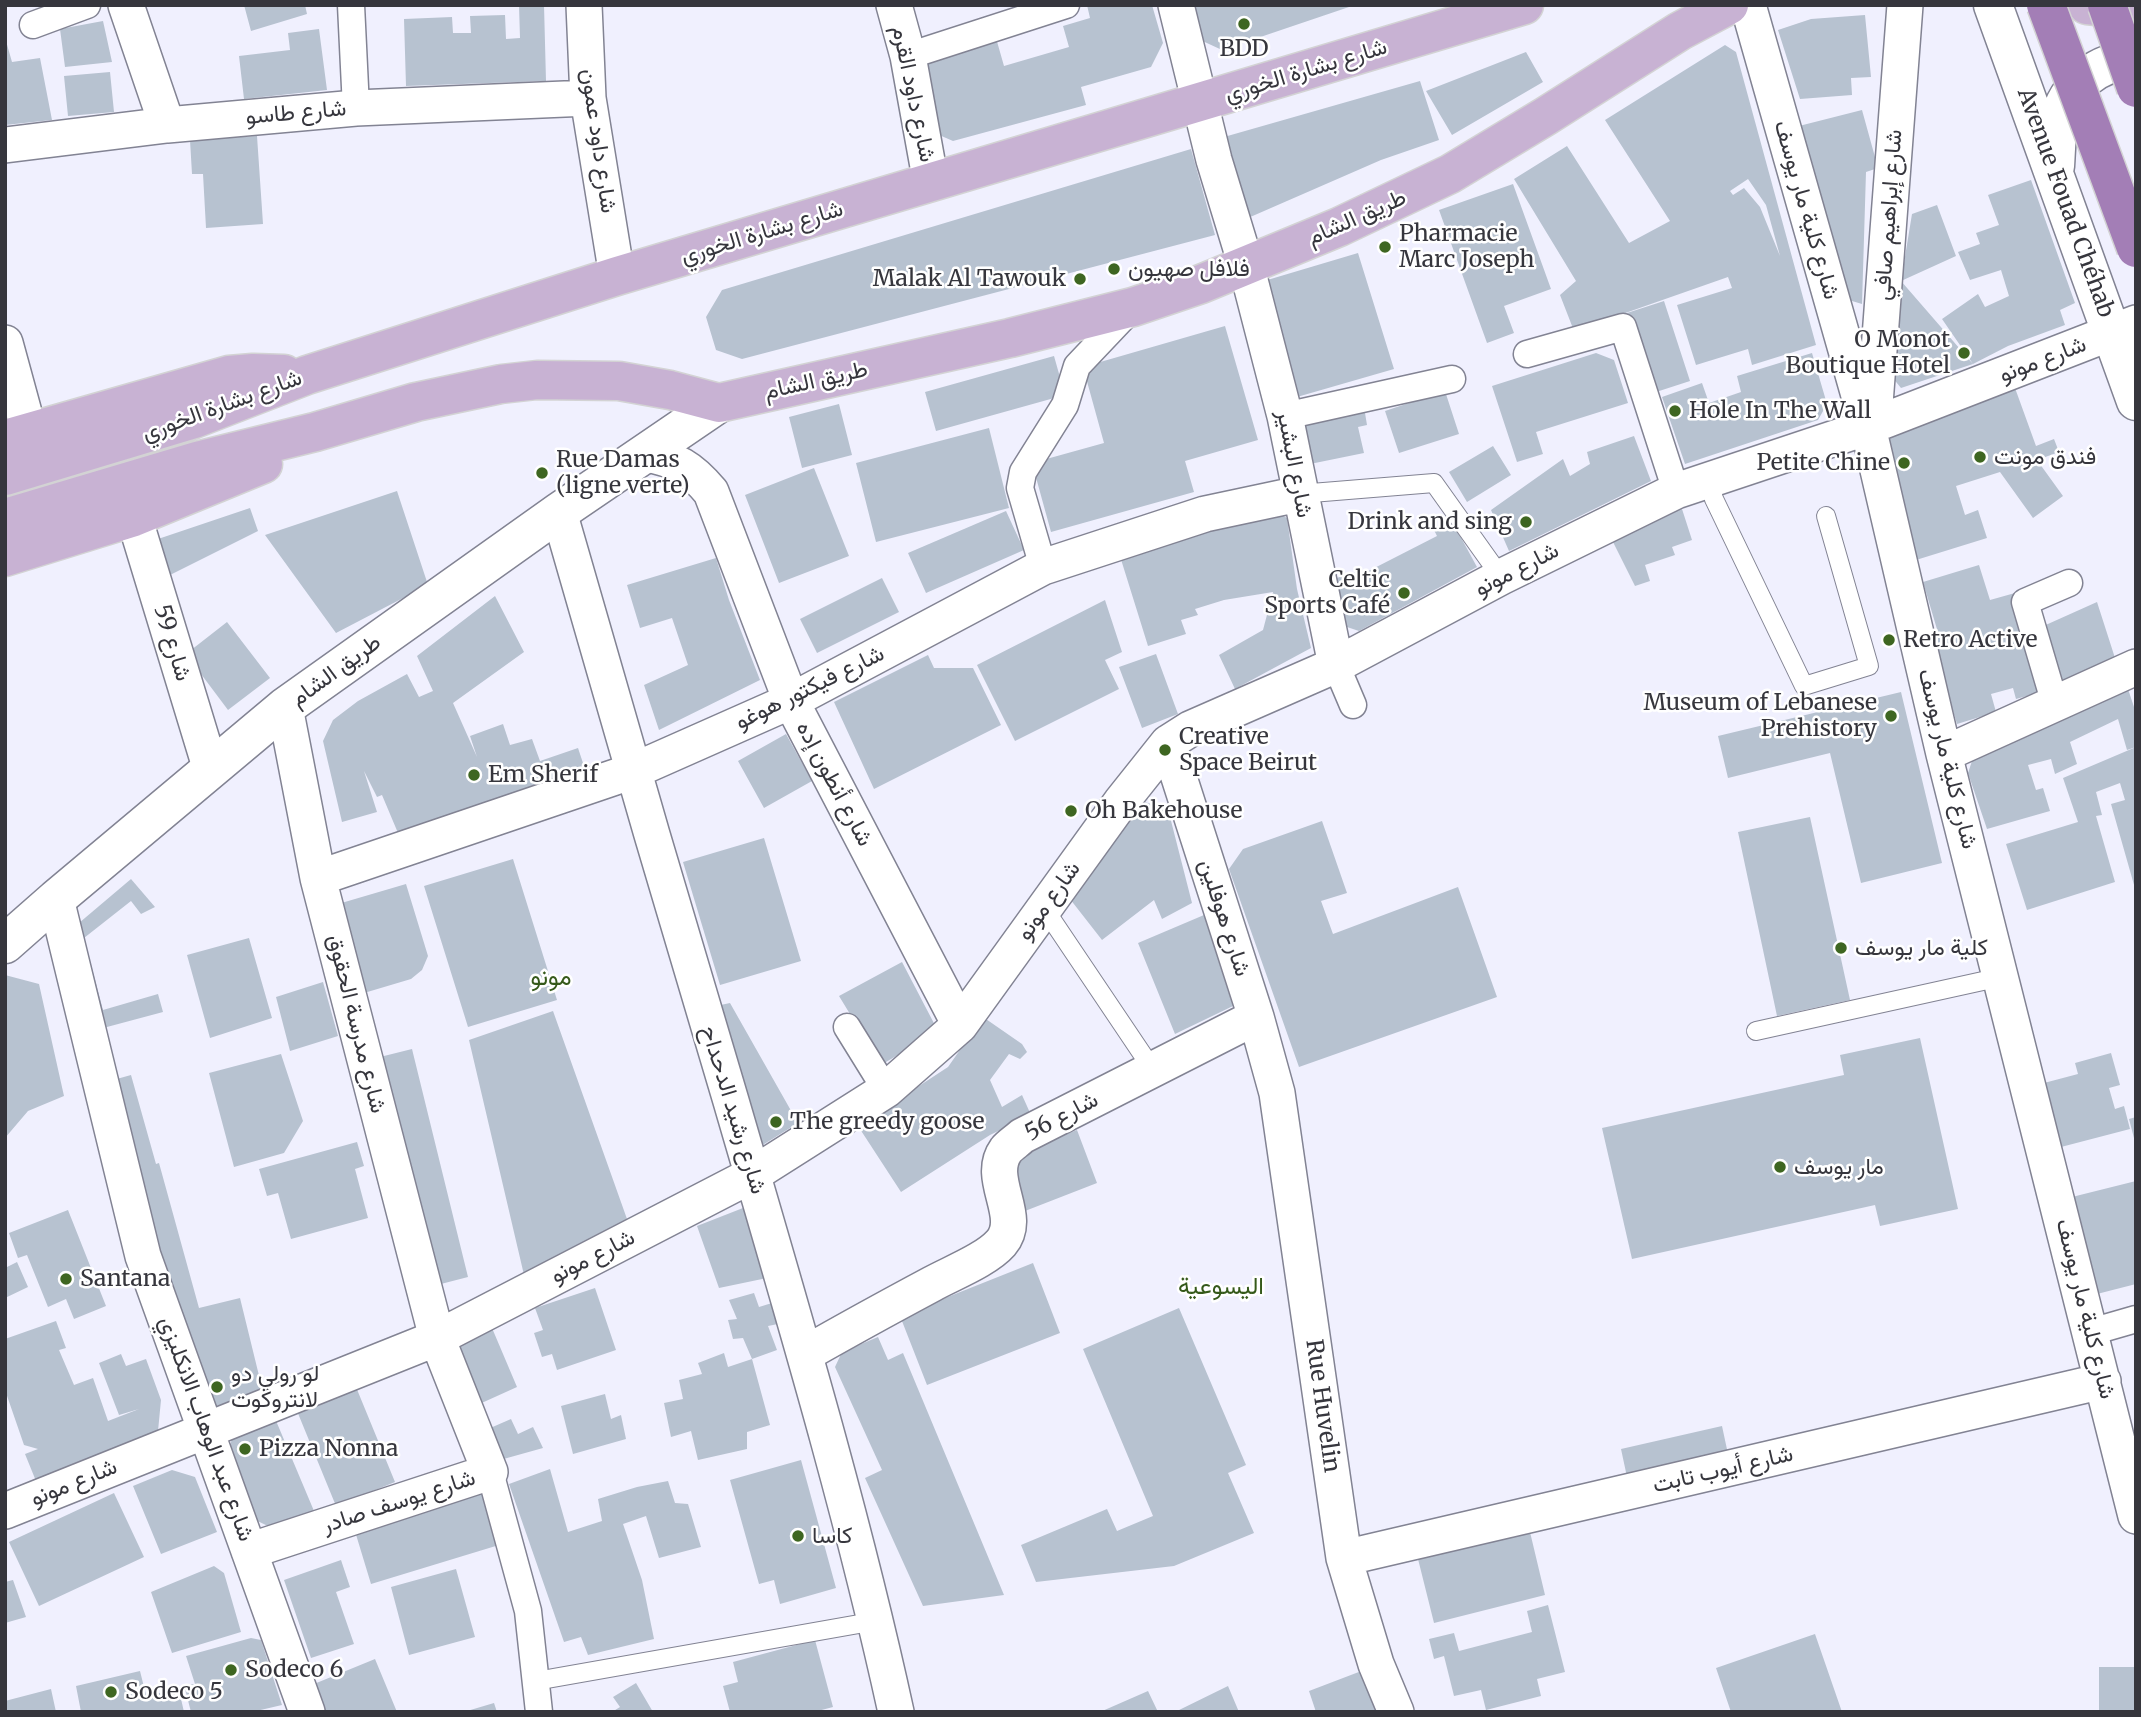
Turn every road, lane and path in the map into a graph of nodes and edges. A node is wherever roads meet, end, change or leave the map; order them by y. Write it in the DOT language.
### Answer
graph roads {
  1 [pos="86,5"];
  2 [pos="126,5"];
  3 [pos="351,5"];
  4 [pos="584,5"];
  5 [pos="894,5"];
  6 [pos="1066,5"];
  7 [pos="1176,5"];
  8 [pos="1524,5"];
  9 [pos="1729,5"];
  10 [pos="1748,5"];
  11 [pos="1905,5"];
  12 [pos="1993,5"];
  13 [pos="2046,5"];
  14 [pos="2087,5"];
  15 [pos="2107,5"];
  16 [pos="2136,10"];
  17 [pos="33,25"];
  18 [pos="908,56"];
  19 [pos="2136,61"];
  20 [pos="2136,88"];
  21 [pos="588,98"];
  22 [pos="1200,103"];
  23 [pos="356,108"];
  24 [pos="167,125"];
  25 [pos="5,145"];
  26 [pos="2054,175"];
  27 [pos="931,183"];
  28 [pos="2136,248"];
  29 [pos="1246,265"];
  30 [pos="617,276"];
  31 [pos="1133,307"];
  32 [pos="2124,328"];
  33 [pos="5,343"];
  34 [pos="1527,354"];
  35 [pos="307,375"];
  36 [pos="1452,379"];
  37 [pos="2136,401"];
  38 [pos="719,403"];
  39 [pos="1285,416"];
  40 [pos="1871,426"];
  41 [pos="315,432"];
  42 [pos="17,435"];
  43 [pos="645,454"];
  44 [pos="5,476"];
  45 [pos="1692,486"];
  46 [pos="1299,494"];
  47 [pos="559,512"];
  48 [pos="1826,516"];
  49 [pos="134,517"];
  50 [pos="5,518"];
  51 [pos="5,557"];
  52 [pos="1043,567"];
  53 [pos="1501,577"];
  54 [pos="2069,583"];
  55 [pos="1336,665"];
  56 [pos="2136,667"];
  57 [pos="791,701"];
  58 [pos="2055,704"];
  59 [pos="1353,705"];
  60 [pos="285,708"];
  61 [pos="1168,743"];
  62 [pos="1944,754"];
  63 [pos="211,770"];
  64 [pos="633,771"];
  65 [pos="318,878"];
  66 [pos="56,899"];
  67 [pos="1044,908"];
  68 [pos="5,944"];
  69 [pos="2001,977"];
  70 [pos="1256,1017"];
  71 [pos="960,1025"];
  72 [pos="848,1027"];
  73 [pos="1756,1031"];
  74 [pos="1153,1070"];
  75 [pos="886,1090"];
  76 [pos="1277,1093"];
  77 [pos="752,1175"];
  78 [pos="2136,1319"];
  79 [pos="2091,1332"];
  80 [pos="436,1338"];
  81 [pos="806,1354"];
  82 [pos="2103,1381"];
  83 [pos="206,1430"];
  84 [pos="490,1472"];
  85 [pos="5,1511"];
  86 [pos="2136,1516"];
  87 [pos="250,1551"];
  88 [pos="1344,1558"];
  89 [pos="876,1621"];
  90 [pos="536,1681"];
  91 [pos="307,1712"];
  92 [pos="539,1712"];
  93 [pos="896,1712"];
  94 [pos="1396,1712"];
  1 -- 17 [label="street"];
  2 -- 24 [label="street"];
  3 -- 23 [label="street"];
  4 -- 21 [label="street, شارع داود عمون"];
  5 -- 18 [label="street, شارع داود القرم"];
  6 -- 18 [label="street"];
  7 -- 22 [label="street, شارع البشير"];
  8 -- 22 [label="main road, شارع بشارة الخوري"];
  9 -- 29 [label="main road, طريق الشام"];
  10 -- 40 [label="street, شارع كلية مار يوسف"];
  11 -- 40 [label="street, شارع إبراهيم صافي"];
  12 -- 26 [label="street, Avenue Fouad Chéhab"];
  13 -- 28 [label="highway, bridge"];
  14 -- 16 [label="main road"];
  15 -- 20 [label="highway, bridge"];
  18 -- 27 [label="street, شارع داود القرم"];
  19 -- 26 [label="street"];
  21 -- 23 [label="street, شارع طاسو"];
  21 -- 30 [label="street, شارع داود عمون"];
  22 -- 27 [label="main road, شارع بشارة الخوري"];
  22 -- 29 [label="street, شارع البشير"];
  23 -- 24 [label="street, شارع طاسو"];
  24 -- 25 [label="street, شارع طاسو"];
  26 -- 32 [label="street, Avenue Fouad Chéhab"];
  27 -- 30 [label="main road, شارع بشارة الخوري"];
  29 -- 31 [label="main road, طريق الشام"];
  29 -- 39 [label="street, شارع البشير"];
  30 -- 35 [label="main road, شارع بشارة الخوري"];
  31 -- 38 [label="main road, طريق الشام"];
  31 -- 52 [label="street"];
  32 -- 37 [label="street, Avenue Fouad Chéhab"];
  32 -- 40 [label="street, شارع مونو"];
  33 -- 42 [label="street"];
  34 -- 45 [label="street"];
  35 -- 42 [label="main road"];
  35 -- 44 [label="main road, شارع بشارة الخوري"];
  36 -- 39 [label="street"];
  38 -- 41 [label="main road, شارع بشارة الخوري"];
  38 -- 43 [label="street, طريق الشام"];
  39 -- 46 [label="street, شارع البشير"];
  40 -- 45 [label="street, شارع مونو"];
  40 -- 62 [label="street, شارع كلية مار يوسف"];
  41 -- 49 [label="main road"];
  41 -- 50 [label="main road, شارع بشارة الخوري"];
  43 -- 47 [label="street, طريق الشام"];
  43 -- 57 [label="street, شارع أنطون إده"];
  45 -- 48 [label="lane"];
  45 -- 53 [label="street, شارع مونو"];
  46 -- 52 [label="street, شارع فيكتور هوغو"];
  46 -- 53 [label="lane"];
  46 -- 55 [label="street, شارع البشير"];
  47 -- 60 [label="street, طريق الشام"];
  47 -- 64 [label="street, شارع رشيد الدحداح"];
  49 -- 51 [label="main road"];
  49 -- 63 [label="street, شارع 59"];
  52 -- 57 [label="street, شارع فيكتور هوغو"];
  53 -- 55 [label="street, شارع مونو"];
  54 -- 58 [label="street"];
  55 -- 59 [label="street"];
  55 -- 61 [label="street, شارع مونو"];
  56 -- 58 [label="street"];
  57 -- 64 [label="street, شارع فيكتور هوغو"];
  57 -- 71 [label="street, شارع أنطون إده"];
  58 -- 62 [label="street"];
  60 -- 63 [label="street, طريق الشام"];
  60 -- 65 [label="street, شارع مدرسة الحقوق"];
  61 -- 67 [label="street, شارع مونو"];
  61 -- 70 [label="street, شارع هوفلين"];
  62 -- 69 [label="street, شارع كلية مار يوسف"];
  63 -- 66 [label="street, طريق الشام"];
  64 -- 65 [label="street, شارع فيكتور هوغو"];
  64 -- 77 [label="street, شارع رشيد الدحداح"];
  65 -- 80 [label="street, شارع مدرسة الحقوق"];
  66 -- 68 [label="street, طريق الشام"];
  66 -- 83 [label="street, شارع عبد الوهاب الانكليزي"];
  67 -- 71 [label="street, شارع مونو"];
  67 -- 74 [label="lane"];
  69 -- 73 [label="lane"];
  69 -- 79 [label="street, شارع كلية مار يوسف"];
  70 -- 74 [label="street, شارع 56"];
  70 -- 76 [label="street, شارع هوفلين"];
  71 -- 75 [label="street, شارع مونو"];
  72 -- 75 [label="street"];
  74 -- 81 [label="street, شارع 56"];
  75 -- 77 [label="street, شارع مونو"];
  76 -- 88 [label="street, Rue Huvelin"];
  77 -- 80 [label="street, شارع مونو"];
  77 -- 81 [label="street, شارع رشيد الدحداح"];
  78 -- 79 [label="street"];
  79 -- 82 [label="street, شارع كلية مار يوسف"];
  80 -- 83 [label="street, شارع مونو"];
  80 -- 84 [label="street, شارع يوسف صادر"];
  81 -- 89 [label="street, شارع رشيد الدحداح"];
  82 -- 86 [label="street, شارع كلية مار يوسف"];
  82 -- 88 [label="street, شارع أيوب تابت"];
  83 -- 85 [label="street, شارع مونو"];
  83 -- 87 [label="street, شارع عبد الوهاب الانكليزي"];
  84 -- 87 [label="street, شارع يوسف صادر"];
  84 -- 90 [label="street"];
  87 -- 91 [label="street, شارع عبد الوهاب الانكليزي"];
  88 -- 94 [label="street, Rue Huvelin"];
  89 -- 90 [label="lane"];
  89 -- 93 [label="street, شارع رشيد الدحداح"];
  90 -- 92 [label="street"];
}
